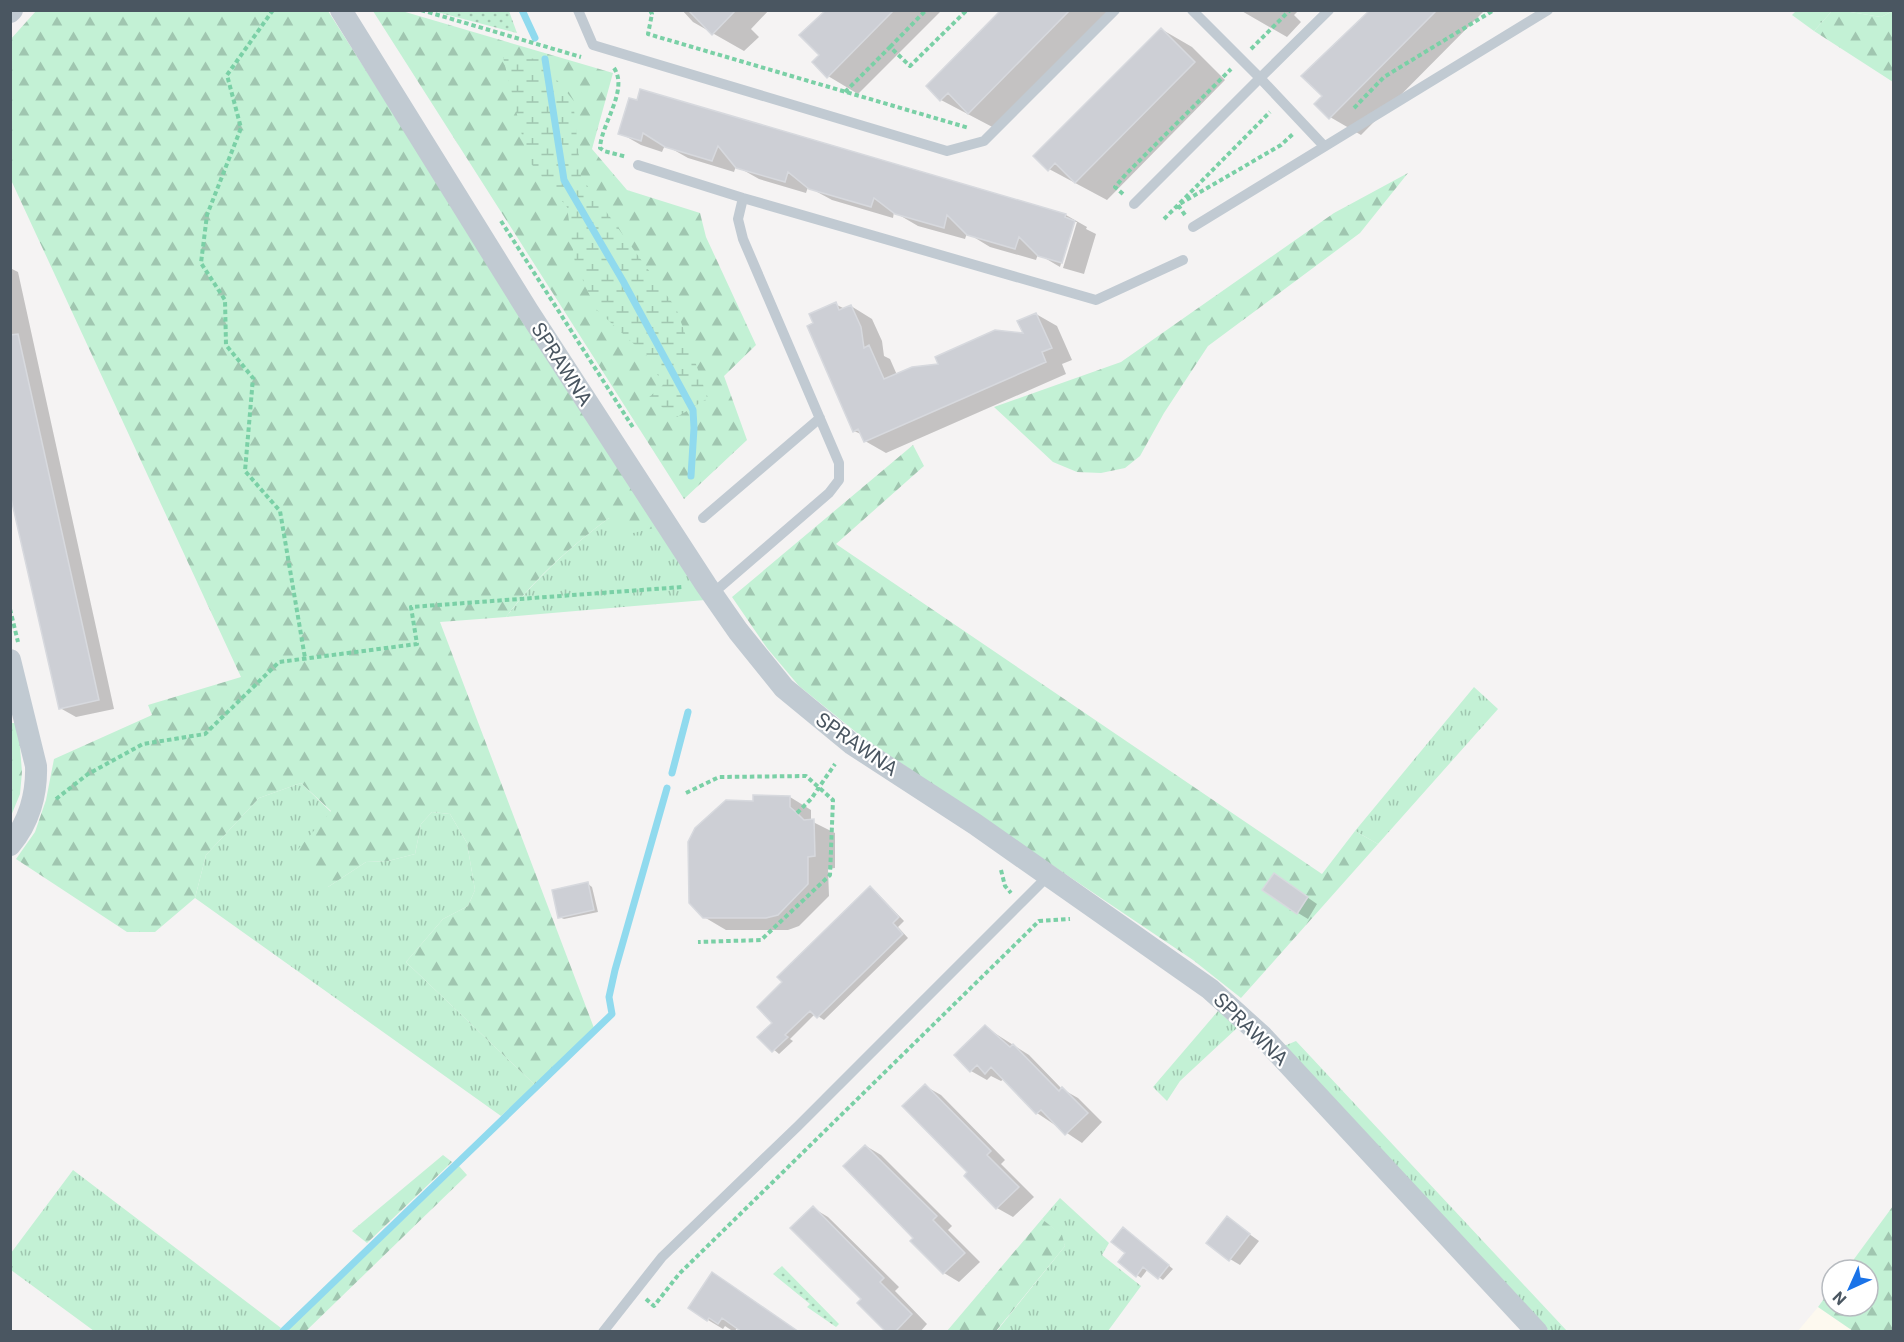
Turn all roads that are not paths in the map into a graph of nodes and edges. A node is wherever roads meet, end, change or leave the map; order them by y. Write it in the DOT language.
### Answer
graph roads {
  1 [pos="341,10"];
  2 [pos="578,10"];
  3 [pos="1115,10"];
  4 [pos="1192,10"];
  5 [pos="1329,10"];
  6 [pos="1548,10"];
  7 [pos="1260,78"];
  8 [pos="1324,146"];
  9 [pos="638,165"];
  10 [pos="743,198"];
  11 [pos="1134,204"];
  12 [pos="1193,226"];
  13 [pos="1183,260"];
  14 [pos="820,418"];
  15 [pos="703,518"];
  16 [pos="709,589"];
  17 [pos="11,662"];
  18 [pos="10,845"];
  19 [pos="1048,876"];
  20 [pos="603,1332"];
  21 [pos="1537,1332"];
  1 -- 16 [label="street, SPRAWNA"];
  2 -- 3 [label="lane"];
  4 -- 7 [label="lane"];
  5 -- 7 [label="lane"];
  6 -- 8 [label="lane"];
  7 -- 8 [label="lane"];
  7 -- 11 [label="lane"];
  8 -- 12 [label="lane"];
  9 -- 10 [label="lane"];
  10 -- 13 [label="lane"];
  10 -- 14 [label="lane"];
  14 -- 15 [label="lane"];
  14 -- 16 [label="lane"];
  16 -- 19 [label="street, SPRAWNA"];
  17 -- 18 [label="street"];
  19 -- 20 [label="lane"];
  19 -- 21 [label="street, SPRAWNA"];
}
